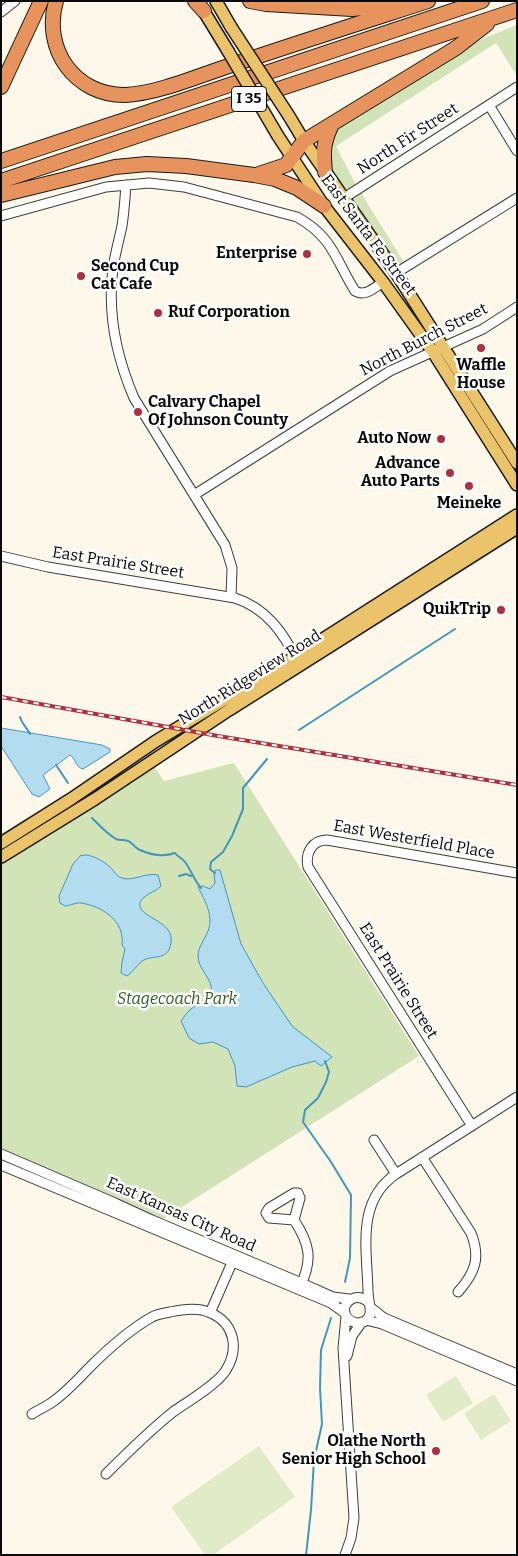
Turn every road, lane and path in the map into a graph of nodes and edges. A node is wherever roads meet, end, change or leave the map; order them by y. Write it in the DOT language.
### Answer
graph roads {
  1 [pos="15,1"];
  2 [pos="42,1"];
  3 [pos="56,1"];
  4 [pos="216,1"];
  5 [pos="250,1"];
  6 [pos="482,1"];
  7 [pos="422,3"];
  8 [pos="199,4"];
  9 [pos="517,10"];
  10 [pos="1,12"];
  11 [pos="497,17"];
  12 [pos="1,87"];
  13 [pos="517,87"];
  14 [pos="489,105"];
  15 [pos="332,124"];
  16 [pos="304,141"];
  17 [pos="517,151"];
  18 [pos="292,158"];
  19 [pos="1,161"];
  20 [pos="325,172"];
  21 [pos="254,175"];
  22 [pos="1,181"];
  23 [pos="126,184"];
  24 [pos="1,195"];
  25 [pos="344,198"];
  26 [pos="517,198"];
  27 [pos="324,206"];
  28 [pos="1,216"];
  29 [pos="358,248"];
  30 [pos="396,273"];
  31 [pos="383,282"];
  32 [pos="517,307"];
  33 [pos="420,310"];
  34 [pos="444,346"];
  35 [pos="433,352"];
  36 [pos="517,463"];
  37 [pos="517,486"];
  38 [pos="194,495"];
  39 [pos="517,515"];
  40 [pos="517,528"];
  41 [pos="1,556"];
  42 [pos="231,597"];
  43 [pos="298,661"];
  44 [pos="1,842"];
  45 [pos="309,850"];
  46 [pos="1,857"];
  47 [pos="517,873"];
  48 [pos="517,1097"];
  49 [pos="472,1126"];
  50 [pos="374,1140"];
  51 [pos="1,1154"];
  52 [pos="422,1157"];
  53 [pos="1,1165"];
  54 [pos="396,1174"];
  55 [pos="294,1220"];
  56 [pos="234,1258"];
  57 [pos="367,1270"];
  58 [pos="300,1286"];
  59 [pos="458,1292"];
  60 [pos="352,1298"];
  61 [pos="369,1304"];
  62 [pos="210,1313"];
  63 [pos="346,1315"];
  64 [pos="364,1321"];
  65 [pos="344,1369"];
  66 [pos="517,1374"];
  67 [pos="517,1381"];
  68 [pos="32,1414"];
  69 [pos="106,1474"];
  70 [pos="345,1555"];
  1 -- 10 [label="street"];
  2 -- 12 [label="highway"];
  3 -- 7 [label="highway"];
  4 -- 16 [label="main road, East Santa Fe Street, bridge"];
  5 -- 7 [label="highway"];
  6 -- 19 [label="highway, I 35"];
  8 -- 18 [label="main road, East Santa Fe Street, bridge"];
  9 -- 11 [label="highway, I 35"];
  11 -- 15 [label="highway"];
  11 -- 22 [label="highway, I 35"];
  13 -- 14 [label="street, North Fir Street"];
  14 -- 17 [label="street"];
  14 -- 25 [label="street, North Fir Street"];
  15 -- 16 [label="highway"];
  15 -- 20 [label="highway"];
  16 -- 18 [label="highway"];
  16 -- 20 [label="main road, East Santa Fe Street"];
  18 -- 21 [label="highway"];
  18 -- 27 [label="main road, East Santa Fe Street"];
  20 -- 25 [label="main road, East Santa Fe Street"];
  21 -- 24 [label="highway"];
  21 -- 27 [label="highway"];
  23 -- 28 [label="street"];
  23 -- 31 [label="street"];
  23 -- 38 [label="street"];
  25 -- 30 [label="main road, East Santa Fe Street"];
  26 -- 30 [label="street"];
  27 -- 29 [label="main road, East Santa Fe Street"];
  29 -- 30 [label="main road"];
  29 -- 31 [label="main road, East Santa Fe Street"];
  30 -- 33 [label="main road, East Santa Fe Street"];
  31 -- 33 [label="main road"];
  31 -- 35 [label="main road, East Santa Fe Street"];
  32 -- 34 [label="street, North Burch Street"];
  33 -- 34 [label="main road, East Santa Fe Street"];
  34 -- 35 [label="street, North Burch Street"];
  34 -- 36 [label="main road, East Santa Fe Street"];
  35 -- 37 [label="main road, East Santa Fe Street"];
  35 -- 38 [label="street, North Burch Street"];
  38 -- 42 [label="street"];
  39 -- 43 [label="main road, North Ridgeview Road"];
  40 -- 43 [label="main road, North Ridgeview Road"];
  41 -- 42 [label="street, East Prairie Street"];
  42 -- 43 [label="street, East Prairie Street"];
  43 -- 44 [label="main road, North Ridgeview Road"];
  43 -- 46 [label="main road, North Ridgeview Road"];
  45 -- 47 [label="street, East Westerfield Place"];
  45 -- 49 [label="street, East Prairie Street"];
  48 -- 49 [label="street"];
  49 -- 52 [label="street"];
  50 -- 54 [label="street"];
  51 -- 56 [label="street, East Kansas City Road"];
  52 -- 54 [label="street"];
  52 -- 59 [label="street"];
  53 -- 56 [label="street, East Kansas City Road"];
  54 -- 57 [label="street"];
  55 -- 58 [label="street"];
  56 -- 58 [label="street, East Kansas City Road"];
  56 -- 62 [label="street"];
  57 -- 60 [label="street"];
  57 -- 61 [label="street"];
  58 -- 60 [label="street, East Kansas City Road"];
  58 -- 63 [label="street, East Kansas City Road"];
  60 -- 61 [label="street"];
  60 -- 63 [label="street"];
  61 -- 64 [label="street"];
  61 -- 66 [label="street"];
  62 -- 68 [label="street"];
  62 -- 69 [label="street"];
  63 -- 64 [label="street"];
  63 -- 65 [label="street"];
  64 -- 65 [label="street"];
  64 -- 67 [label="street"];
  65 -- 70 [label="street"];
}
